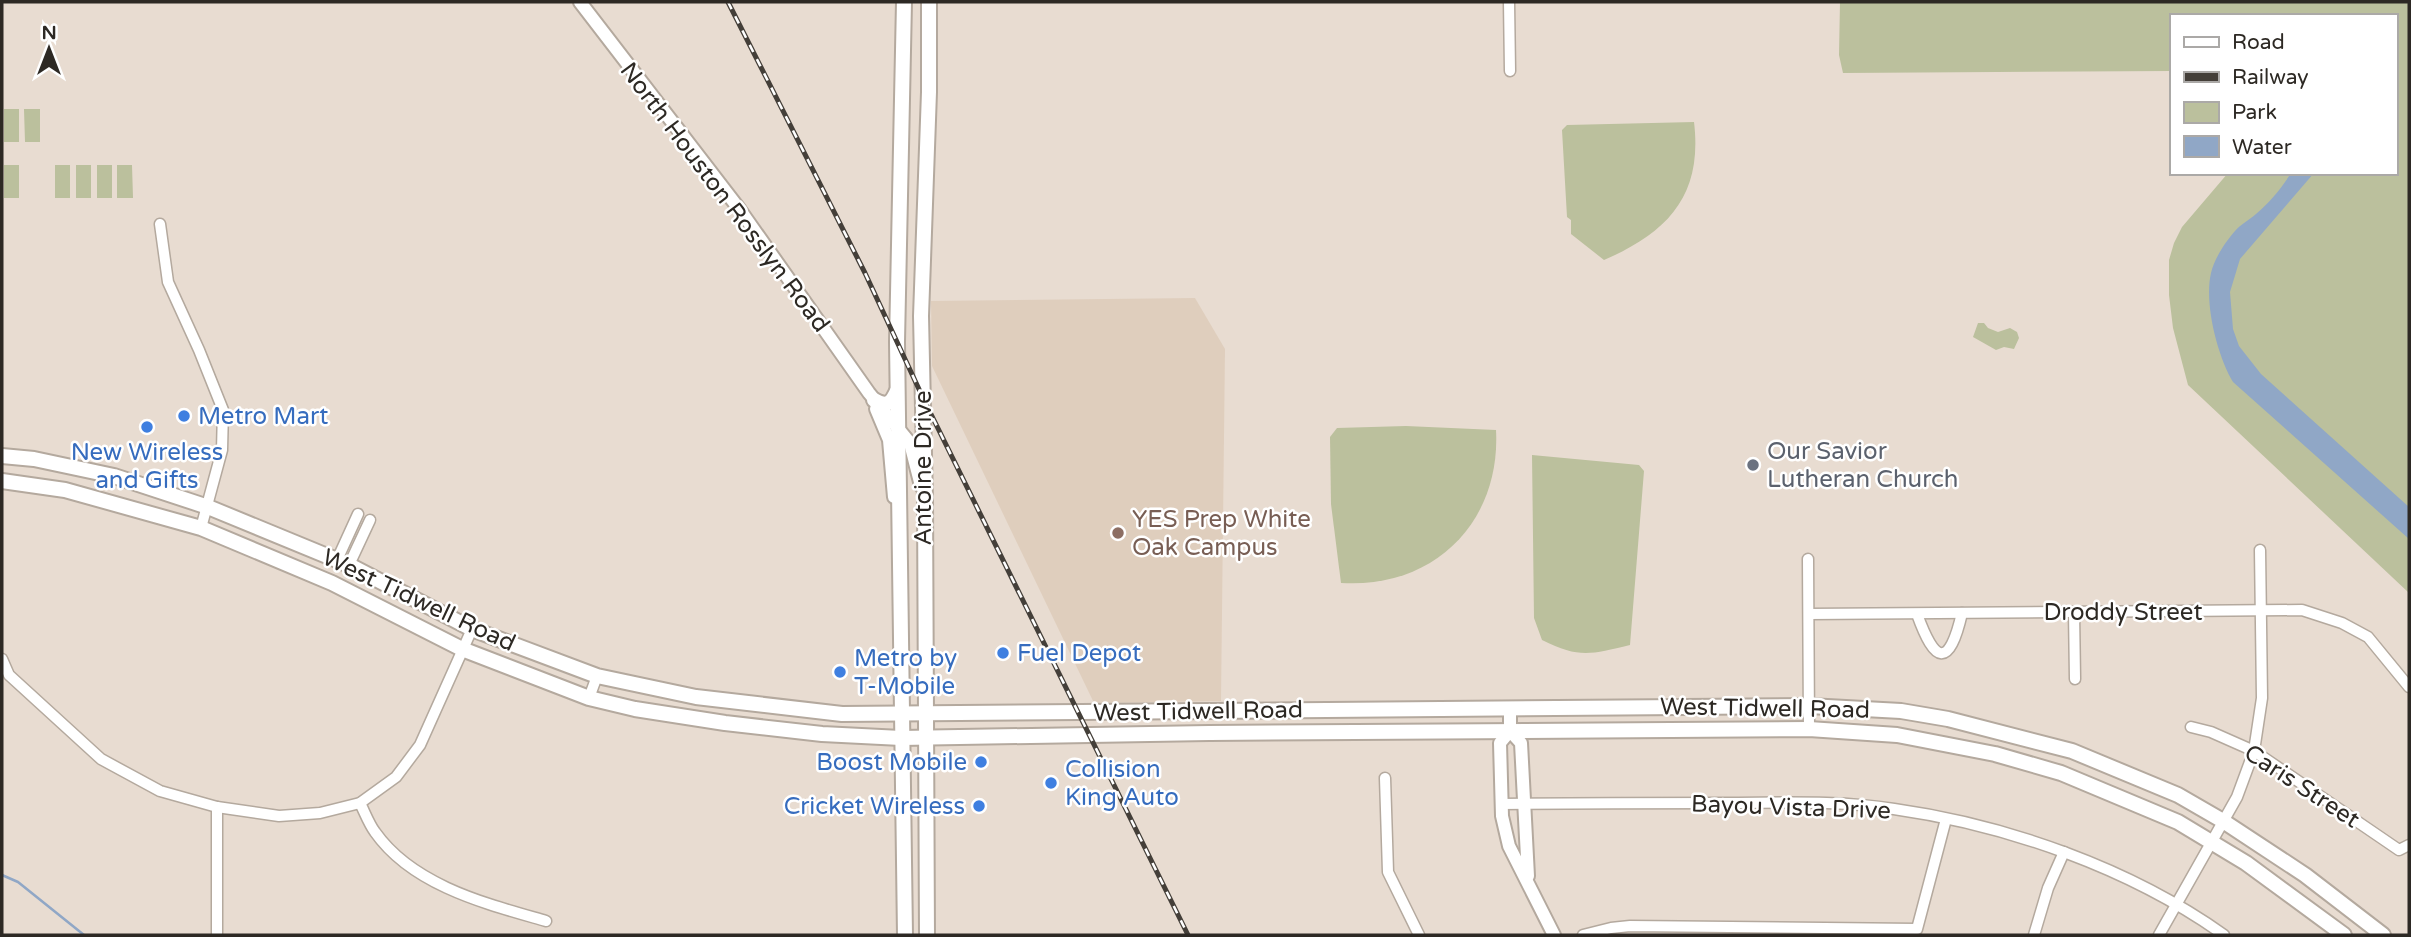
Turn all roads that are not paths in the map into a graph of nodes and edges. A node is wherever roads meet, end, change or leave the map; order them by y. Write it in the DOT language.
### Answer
graph roads {
  1 [pos="580,2"];
  2 [pos="904,2"];
  3 [pos="929,2"];
  4 [pos="1509,2"];
  5 [pos="1510,71"];
  6 [pos="160,224"];
  7 [pos="898,390"];
  8 [pos="872,397"];
  9 [pos="899,429"];
  10 [pos="2,456"];
  11 [pos="2,481"];
  12 [pos="925,500"];
  13 [pos="208,507"];
  14 [pos="358,514"];
  15 [pos="370,520"];
  16 [pos="898,520"];
  17 [pos="201,528"];
  18 [pos="2260,550"];
  19 [pos="899,555"];
  20 [pos="924,557"];
  21 [pos="1808,559"];
  22 [pos="343,562"];
  23 [pos="332,583"];
  24 [pos="2259,611"];
  25 [pos="2074,612"];
  26 [pos="1962,613"];
  27 [pos="1809,614"];
  28 [pos="1917,614"];
  29 [pos="472,629"];
  30 [pos="462,649"];
  31 [pos="2,659"];
  32 [pos="597,676"];
  33 [pos="2075,679"];
  34 [pos="2409,687"];
  35 [pos="589,698"];
  36 [pos="1678,706"];
  37 [pos="1809,706"];
  38 [pos="1510,708"];
  39 [pos="1345,709"];
  40 [pos="1209,711"];
  41 [pos="1051,712"];
  42 [pos="902,714"];
  43 [pos="925,714"];
  44 [pos="2191,727"];
  45 [pos="1678,729"];
  46 [pos="1810,729"];
  47 [pos="1510,731"];
  48 [pos="1346,732"];
  49 [pos="2001,732"];
  50 [pos="1209,733"];
  51 [pos="1053,736"];
  52 [pos="901,738"];
  53 [pos="924,738"];
  54 [pos="2254,751"];
  55 [pos="1995,754"];
  56 [pos="1385,778"];
  57 [pos="360,803"];
  58 [pos="1501,804"];
  59 [pos="1523,804"];
  60 [pos="217,807"];
  61 [pos="1946,819"];
  62 [pos="2223,821"];
  63 [pos="2210,842"];
  64 [pos="2409,845"];
  65 [pos="2064,852"];
  66 [pos="1528,880"];
  67 [pos="2175,904"];
  68 [pos="2352,912"];
  69 [pos="546,921"];
  70 [pos="2341,933"];
  71 [pos="217,935"];
  72 [pos="905,935"];
  73 [pos="927,935"];
  74 [pos="1419,935"];
  75 [pos="1554,935"];
  76 [pos="1583,935"];
  77 [pos="2034,935"];
  78 [pos="2159,935"];
  79 [pos="2224,935"];
  80 [pos="2383,935"];
  1 -- 8 [label="street, North Houston Rosslyn Road"];
  2 -- 7 [label="main road, Antoine Drive"];
  3 -- 12 [label="main road, Antoine Drive"];
  4 -- 5 [label="street"];
  6 -- 13 [label="street"];
  7 -- 8 [label="main road"];
  7 -- 9 [label="main road, Antoine Drive"];
  8 -- 9 [label="street, North Houston Rosslyn Road"];
  8 -- 16 [label="street, North Houston Rosslyn Road"];
  9 -- 12 [label="street, North Houston Rosslyn Road"];
  9 -- 16 [label="main road, Antoine Drive"];
  10 -- 13 [label="main road, West Tidwell Road"];
  11 -- 17 [label="main road, West Tidwell Road"];
  12 -- 20 [label="main road, Antoine Drive"];
  13 -- 17 [label="street"];
  13 -- 22 [label="main road, West Tidwell Road"];
  14 -- 22 [label="street"];
  15 -- 22 [label="street"];
  16 -- 19 [label="main road, Antoine Drive"];
  17 -- 23 [label="main road, West Tidwell Road"];
  18 -- 24 [label="street"];
  19 -- 20 [label="main road"];
  19 -- 42 [label="main road, Antoine Drive"];
  20 -- 43 [label="main road, Antoine Drive"];
  21 -- 27 [label="street"];
  22 -- 23 [label="main road"];
  22 -- 29 [label="main road, West Tidwell Road"];
  23 -- 30 [label="main road, West Tidwell Road"];
  24 -- 25 [label="street, Droddy Street"];
  24 -- 34 [label="street, Droddy Street"];
  24 -- 54 [label="street"];
  25 -- 26 [label="street, Droddy Street"];
  25 -- 33 [label="street"];
  26 -- 28 [label="street, Droddy Street"];
  26 -- 28 [label="street"];
  27 -- 28 [label="street, Droddy Street"];
  27 -- 37 [label="street"];
  29 -- 30 [label="street"];
  29 -- 32 [label="main road, West Tidwell Road"];
  30 -- 35 [label="main road, West Tidwell Road"];
  30 -- 57 [label="street"];
  31 -- 60 [label="street"];
  32 -- 35 [label="street"];
  32 -- 42 [label="main road, West Tidwell Road"];
  35 -- 52 [label="main road, West Tidwell Road"];
  36 -- 37 [label="main road, West Tidwell Road"];
  36 -- 38 [label="main road, West Tidwell Road"];
  36 -- 45 [label="main road"];
  37 -- 46 [label="street"];
  37 -- 49 [label="main road, West Tidwell Road"];
  38 -- 39 [label="main road, West Tidwell Road"];
  38 -- 47 [label="street"];
  39 -- 40 [label="main road, West Tidwell Road"];
  39 -- 48 [label="main road"];
  40 -- 41 [label="main road, West Tidwell Road"];
  40 -- 50 [label="main road"];
  41 -- 43 [label="main road, West Tidwell Road"];
  41 -- 51 [label="main road"];
  42 -- 43 [label="main road, West Tidwell Road"];
  42 -- 52 [label="main road, Antoine Drive"];
  43 -- 53 [label="main road, Antoine Drive"];
  44 -- 54 [label="street, Caris Street"];
  45 -- 46 [label="main road, West Tidwell Road"];
  45 -- 47 [label="main road, West Tidwell Road"];
  46 -- 55 [label="main road, West Tidwell Road"];
  47 -- 48 [label="main road, West Tidwell Road"];
  47 -- 58 [label="street"];
  47 -- 59 [label="street"];
  48 -- 50 [label="main road, West Tidwell Road"];
  49 -- 55 [label="main road"];
  49 -- 62 [label="main road, West Tidwell Road"];
  50 -- 51 [label="main road, West Tidwell Road"];
  51 -- 53 [label="main road, West Tidwell Road"];
  52 -- 53 [label="main road, West Tidwell Road"];
  52 -- 72 [label="main road, Antoine Drive"];
  53 -- 73 [label="main road, Antoine Drive"];
  54 -- 62 [label="street"];
  54 -- 64 [label="street, Caris Street"];
  55 -- 63 [label="main road, West Tidwell Road"];
  56 -- 74 [label="street"];
  57 -- 60 [label="street"];
  57 -- 69 [label="street"];
  58 -- 59 [label="street, Bayou Vista Drive"];
  58 -- 66 [label="street"];
  59 -- 61 [label="street, Bayou Vista Drive"];
  59 -- 66 [label="street"];
  60 -- 71 [label="street"];
  61 -- 65 [label="street, Bayou Vista Drive"];
  61 -- 76 [label="street"];
  62 -- 63 [label="street"];
  62 -- 68 [label="main road, West Tidwell Road"];
  63 -- 67 [label="street"];
  63 -- 70 [label="main road, West Tidwell Road"];
  65 -- 67 [label="street, Bayou Vista Drive"];
  65 -- 77 [label="street"];
  66 -- 75 [label="street"];
  67 -- 78 [label="street"];
  67 -- 79 [label="street, Bayou Vista Drive"];
  68 -- 70 [label="main road"];
  68 -- 80 [label="main road, West Tidwell Road"];
}
